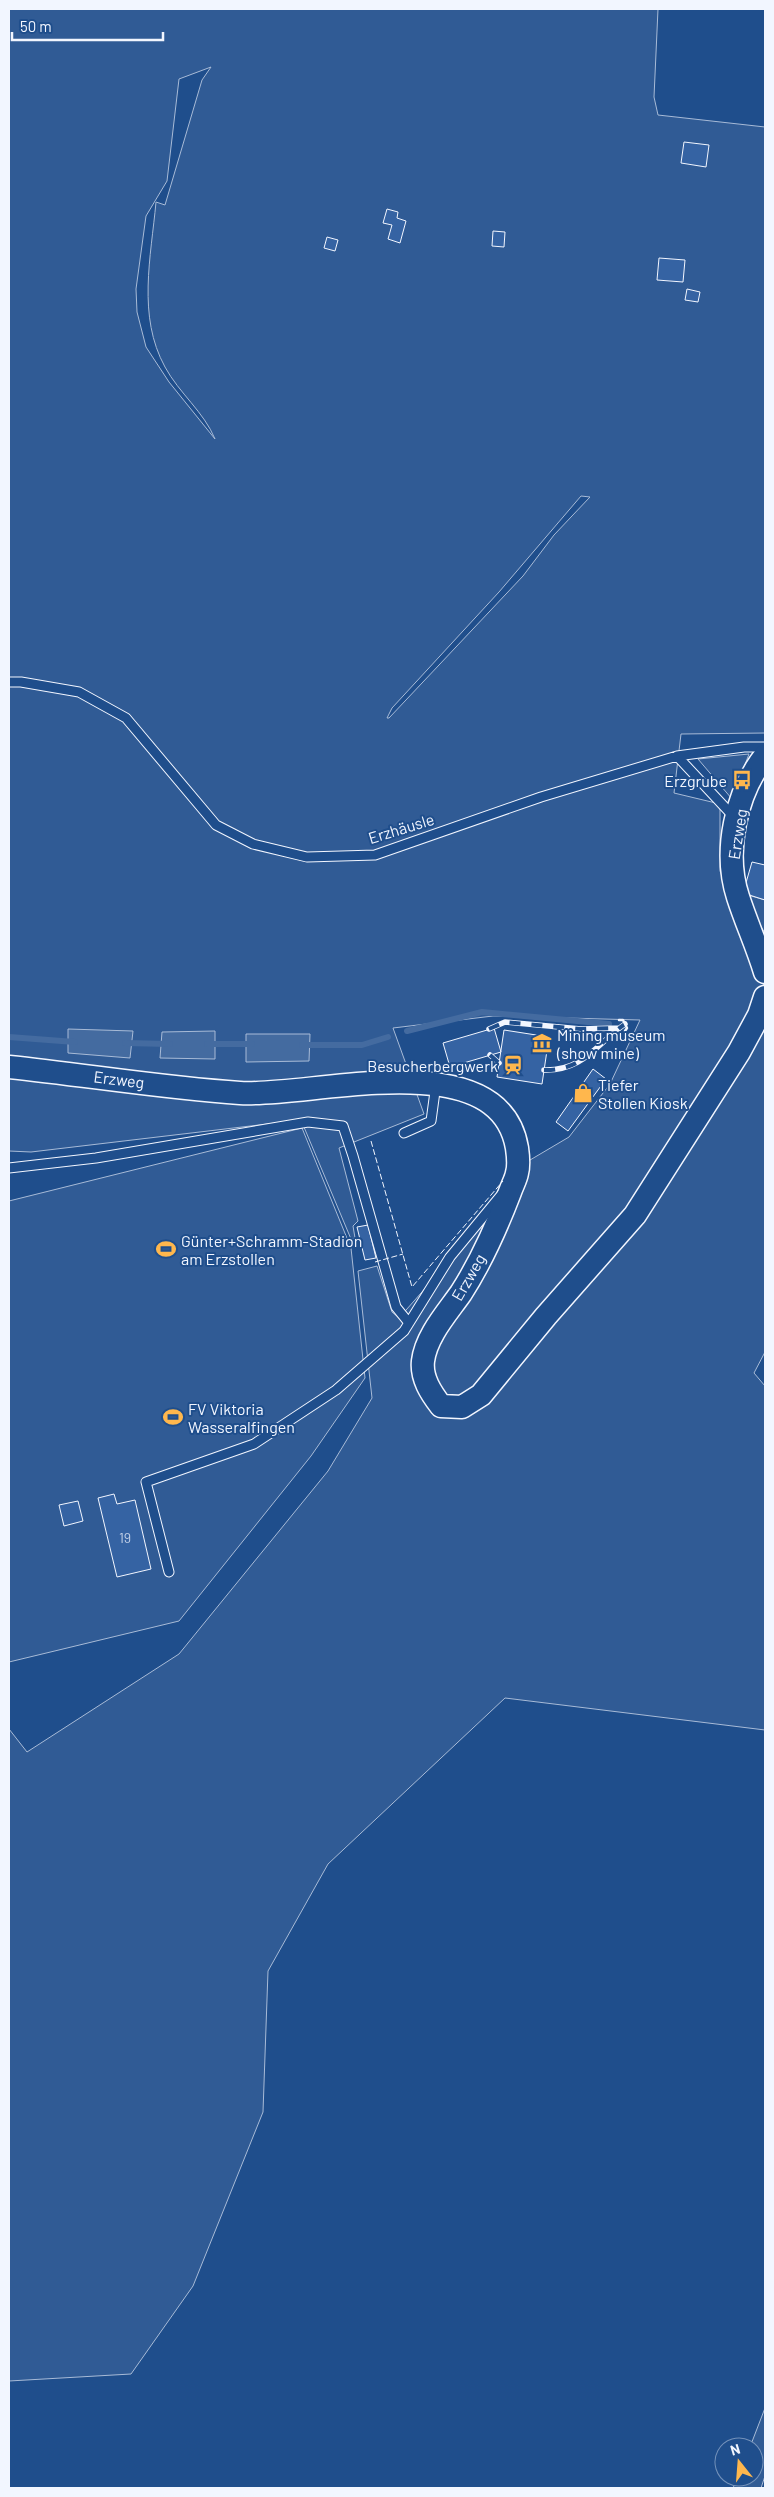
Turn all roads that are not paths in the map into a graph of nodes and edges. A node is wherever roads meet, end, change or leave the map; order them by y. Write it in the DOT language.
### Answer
graph roads {
  1 [pos="9,682"];
  2 [pos="765,747"];
  3 [pos="677,756"];
  4 [pos="765,756"];
  5 [pos="736,819"];
  6 [pos="765,972"];
  7 [pos="765,997"];
  8 [pos="9,1066"];
  9 [pos="436,1084"];
  10 [pos="404,1133"];
  11 [pos="9,1168"];
  12 [pos="513,1183"];
  13 [pos="409,1323"];
  14 [pos="168,1572"];
  1 -- 3 [label="lane, Erzhäusle"];
  2 -- 3 [label="lane, Erzhäusle"];
  3 -- 5 [label="lane"];
  4 -- 5 [label="street, Erzweg"];
  5 -- 6 [label="street, Erzweg"];
  7 -- 12 [label="street, Erzweg"];
  8 -- 9 [label="street, Erzweg"];
  9 -- 10 [label="lane"];
  9 -- 12 [label="street, Erzweg"];
  11 -- 13 [label="lane"];
  12 -- 13 [label="lane"];
  13 -- 14 [label="lane"];
}
